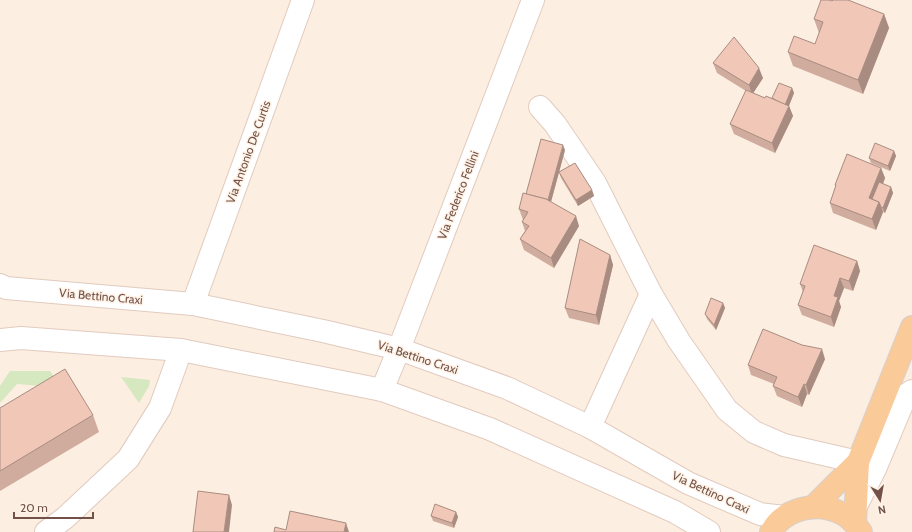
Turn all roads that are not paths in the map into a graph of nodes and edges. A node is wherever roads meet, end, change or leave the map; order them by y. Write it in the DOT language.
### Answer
graph roads {
  1 [pos="303,0"];
  2 [pos="533,0"];
  3 [pos="540,107"];
  4 [pos="0,285"];
  5 [pos="651,294"];
  6 [pos="193,304"];
  7 [pos="912,327"];
  8 [pos="0,340"];
  9 [pos="399,348"];
  10 [pos="181,350"];
  11 [pos="382,390"];
  12 [pos="912,391"];
  13 [pos="590,427"];
  14 [pos="858,462"];
  15 [pos="813,507"];
  16 [pos="857,521"];
  17 [pos="777,524"];
  18 [pos="46,532"];
  19 [pos="709,532"];
  1 -- 6 [label="street, Via Antonio De Curtis"];
  2 -- 9 [label="street, Via Federico Fellini"];
  3 -- 5 [label="street"];
  4 -- 6 [label="street, Via Bettino Craxi"];
  5 -- 13 [label="street"];
  5 -- 14 [label="street"];
  6 -- 9 [label="street, Via Bettino Craxi"];
  7 -- 14 [label="main road"];
  8 -- 10 [label="street"];
  9 -- 11 [label="street, Via Federico Fellini"];
  9 -- 13 [label="street, Via Bettino Craxi"];
  10 -- 11 [label="street"];
  10 -- 18 [label="street"];
  11 -- 19 [label="street"];
  12 -- 16 [label="street"];
  13 -- 17 [label="street, Via Bettino Craxi"];
  14 -- 15 [label="main road"];
  14 -- 16 [label="main road"];
  15 -- 16 [label="main road"];
  15 -- 17 [label="main road"];
}
